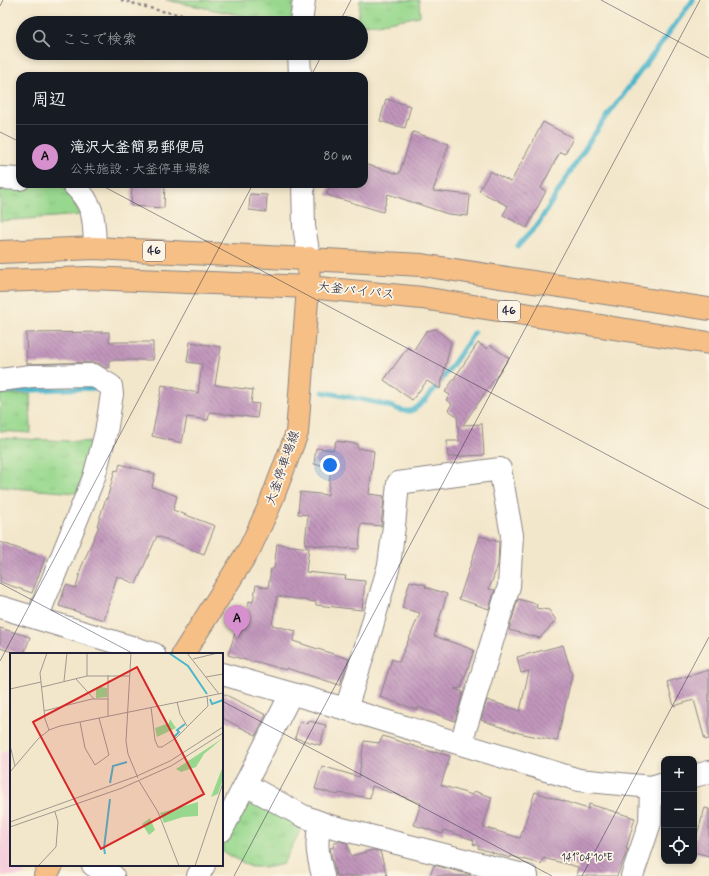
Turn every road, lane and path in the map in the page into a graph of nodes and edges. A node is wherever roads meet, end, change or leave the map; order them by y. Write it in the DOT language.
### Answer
graph roads {
  1 [pos="121,0"];
  2 [pos="304,0"];
  3 [pos="187,16"];
  4 [pos="302,16"];
  5 [pos="299,60"];
  6 [pos="300,72"];
  7 [pos="0,178"];
  8 [pos="16,179"];
  9 [pos="77,188"];
  10 [pos="303,188"];
  11 [pos="95,248"];
  12 [pos="0,252"];
  13 [pos="309,258"];
  14 [pos="0,281"];
  15 [pos="308,287"];
  16 [pos="709,309"];
  17 [pos="709,343"];
  18 [pos="0,380"];
  19 [pos="0,607"];
  20 [pos="37,618"];
  21 [pos="97,646"];
  22 [pos="147,653"];
  23 [pos="184,653"];
  24 [pos="223,674"];
  25 [pos="291,694"];
  26 [pos="346,709"];
  27 [pos="461,744"];
  28 [pos="709,772"];
  29 [pos="697,775"];
  30 [pos="246,785"];
  31 [pos="657,785"];
  32 [pos="320,823"];
  33 [pos="223,828"];
  34 [pos="51,866"];
  35 [pos="96,866"];
  36 [pos="203,866"];
  37 [pos="45,876"];
  38 [pos="112,876"];
  39 [pos="198,876"];
  40 [pos="323,876"];
  41 [pos="527,876"];
  42 [pos="632,876"];
  1 -- 3 [label="path"];
  2 -- 4 [label="street"];
  5 -- 6 [label="street"];
  7 -- 8 [label="street"];
  9 -- 11 [label="street"];
  10 -- 13 [label="street"];
  11 -- 12 [label="main road, 46"];
  11 -- 13 [label="main road, 46"];
  13 -- 15 [label="main road, 大釜停車場線"];
  13 -- 16 [label="main road, 46"];
  14 -- 15 [label="main road, 大釜バイパス / 46"];
  15 -- 17 [label="main road, 大釜バイパス / 46"];
  15 -- 23 [label="main road, 大釜停車場線"];
  18 -- 20 [label="street"];
  19 -- 20 [label="street"];
  20 -- 21 [label="street"];
  21 -- 22 [label="street"];
  24 -- 25 [label="street"];
  25 -- 26 [label="street"];
  25 -- 30 [label="street"];
  26 -- 27 [label="street"];
  26 -- 27 [label="street"];
  27 -- 31 [label="street"];
  28 -- 29 [label="street"];
  30 -- 32 [label="street"];
  30 -- 33 [label="street"];
  31 -- 42 [label="street"];
  32 -- 40 [label="street"];
  32 -- 41 [label="street"];
  34 -- 37 [label="main road"];
  35 -- 38 [label="street"];
  36 -- 39 [label="street"];
}
